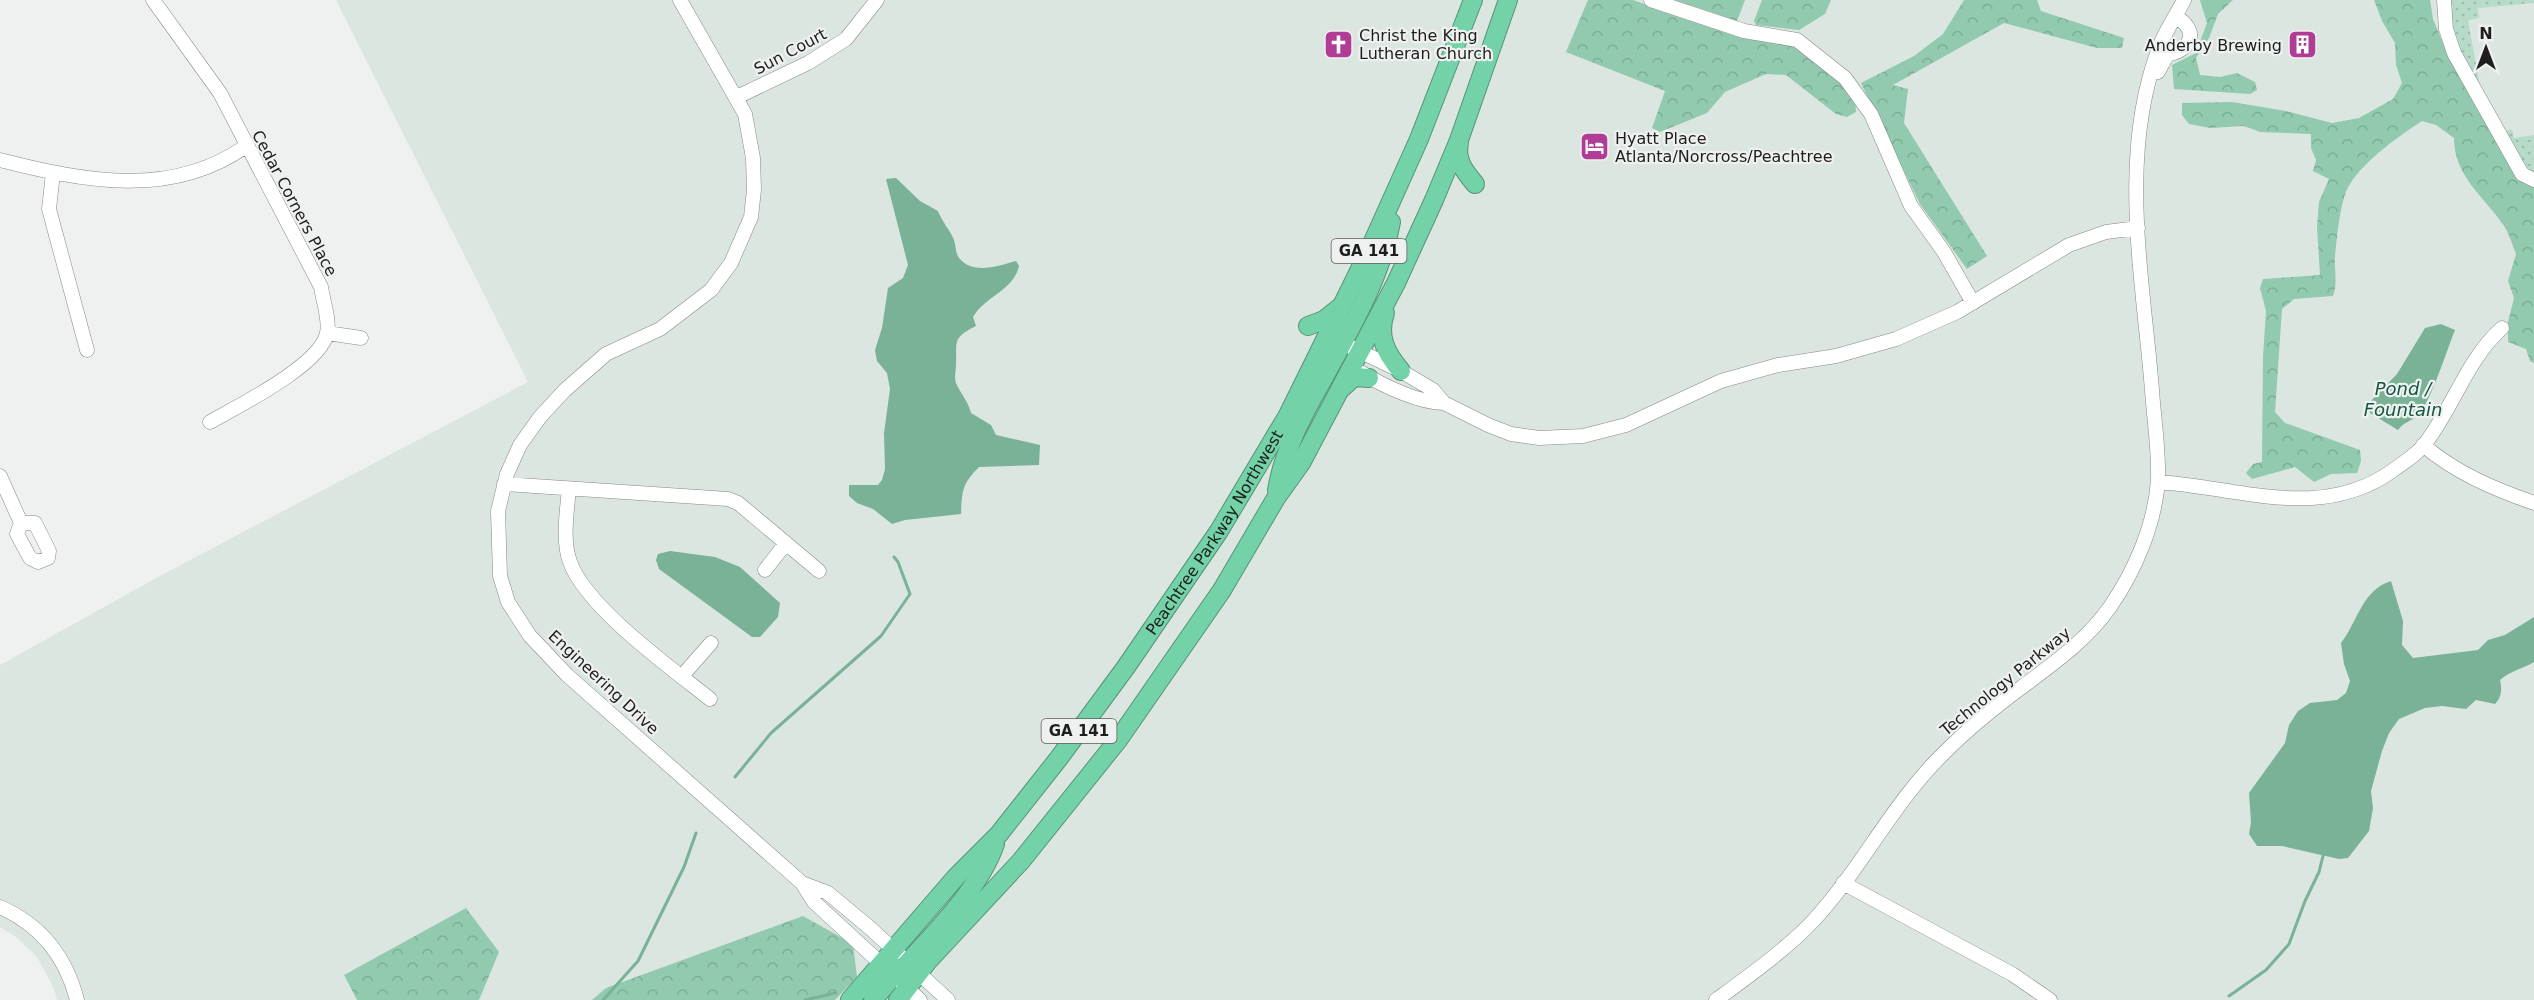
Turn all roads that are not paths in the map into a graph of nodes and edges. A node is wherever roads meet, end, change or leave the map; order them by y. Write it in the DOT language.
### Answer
graph roads {
  1 [pos="153,0"];
  2 [pos="680,0"];
  3 [pos="877,0"];
  4 [pos="1473,0"];
  5 [pos="1508,0"];
  6 [pos="1652,0"];
  7 [pos="2184,0"];
  8 [pos="2444,0"];
  9 [pos="2175,16"];
  10 [pos="2148,86"];
  11 [pos="736,97"];
  12 [pos="1459,140"];
  13 [pos="246,146"];
  14 [pos="0,160"];
  15 [pos="53,173"];
  16 [pos="2534,180"];
  17 [pos="1394,197"];
  18 [pos="1434,200"];
  19 [pos="2138,228"];
  20 [pos="1396,283"];
  21 [pos="1973,303"];
  22 [pos="1343,305"];
  23 [pos="1308,326"];
  24 [pos="2502,328"];
  25 [pos="327,333"];
  26 [pos="361,338"];
  27 [pos="87,350"];
  28 [pos="1339,351"];
  29 [pos="1401,371"];
  30 [pos="1370,378"];
  31 [pos="1340,390"];
  32 [pos="1443,403"];
  33 [pos="210,422"];
  34 [pos="2423,445"];
  35 [pos="0,476"];
  36 [pos="2158,482"];
  37 [pos="504,484"];
  38 [pos="569,489"];
  39 [pos="1276,498"];
  40 [pos="2534,503"];
  41 [pos="21,523"];
  42 [pos="786,543"];
  43 [pos="765,570"];
  44 [pos="819,572"];
  45 [pos="711,643"];
  46 [pos="682,676"];
  47 [pos="710,699"];
  48 [pos="802,883"];
  49 [pos="1843,884"];
  50 [pos="0,907"];
  51 [pos="902,975"];
  52 [pos="77,1000"];
  53 [pos="850,1000"];
  54 [pos="873,1000"];
  55 [pos="948,1000"];
  56 [pos="1716,1000"];
  57 [pos="2050,1000"];
  1 -- 13 [label="street, Cedar Corners Place"];
  2 -- 11 [label="street, Engineering Drive"];
  3 -- 11 [label="street, Sun Court"];
  4 -- 17 [label="highway, Peachtree Parkway Northwest / GA 141"];
  5 -- 12 [label="highway, Peachtree Parkway Northwest / GA 141"];
  6 -- 21 [label="street"];
  7 -- 9 [label="street, Technology Parkway"];
  8 -- 16 [label="street"];
  9 -- 10 [label="street, Technology Parkway"];
  9 -- 10 [label="street"];
  10 -- 19 [label="street, Technology Parkway"];
  11 -- 37 [label="street, Engineering Drive"];
  12 -- 18 [label="highway, Peachtree Parkway Northwest / GA 141"];
  12 -- 18 [label="highway"];
  13 -- 15 [label="street"];
  13 -- 25 [label="street, Cedar Corners Place"];
  14 -- 15 [label="street"];
  15 -- 27 [label="street"];
  17 -- 22 [label="highway, Peachtree Parkway Northwest / GA 141"];
  17 -- 28 [label="highway"];
  18 -- 20 [label="highway, Peachtree Parkway Northwest / GA 141"];
  19 -- 21 [label="street"];
  19 -- 36 [label="street, Technology Parkway"];
  20 -- 28 [label="highway, Peachtree Parkway Northwest / GA 141"];
  20 -- 29 [label="highway"];
  21 -- 32 [label="street"];
  22 -- 23 [label="highway"];
  22 -- 28 [label="highway, Peachtree Parkway Northwest / GA 141"];
  24 -- 34 [label="street"];
  25 -- 26 [label="street"];
  25 -- 33 [label="street"];
  28 -- 29 [label="street"];
  28 -- 30 [label="street"];
  28 -- 31 [label="highway, Peachtree Parkway Northwest / GA 141"];
  28 -- 39 [label="highway"];
  28 -- 51 [label="highway, Peachtree Parkway Northwest / GA 141"];
  29 -- 32 [label="street"];
  30 -- 31 [label="highway"];
  30 -- 32 [label="street"];
  31 -- 39 [label="highway, Peachtree Parkway Northwest / GA 141"];
  34 -- 36 [label="street"];
  34 -- 40 [label="street"];
  35 -- 41 [label="street"];
  36 -- 49 [label="street, Technology Parkway"];
  37 -- 38 [label="street"];
  37 -- 48 [label="street, Engineering Drive"];
  38 -- 42 [label="street"];
  38 -- 46 [label="street"];
  39 -- 51 [label="highway, Peachtree Parkway Northwest / GA 141"];
  42 -- 43 [label="street"];
  42 -- 44 [label="street"];
  45 -- 46 [label="street"];
  46 -- 47 [label="street"];
  48 -- 51 [label="street, Engineering Drive"];
  48 -- 51 [label="street, Engineering Drive"];
  49 -- 56 [label="street, Technology Parkway"];
  49 -- 57 [label="street"];
  50 -- 52 [label="street"];
  51 -- 53 [label="highway, Peachtree Parkway Northwest / GA 141"];
  51 -- 54 [label="highway"];
  51 -- 55 [label="street, Engineering Drive"];
}
